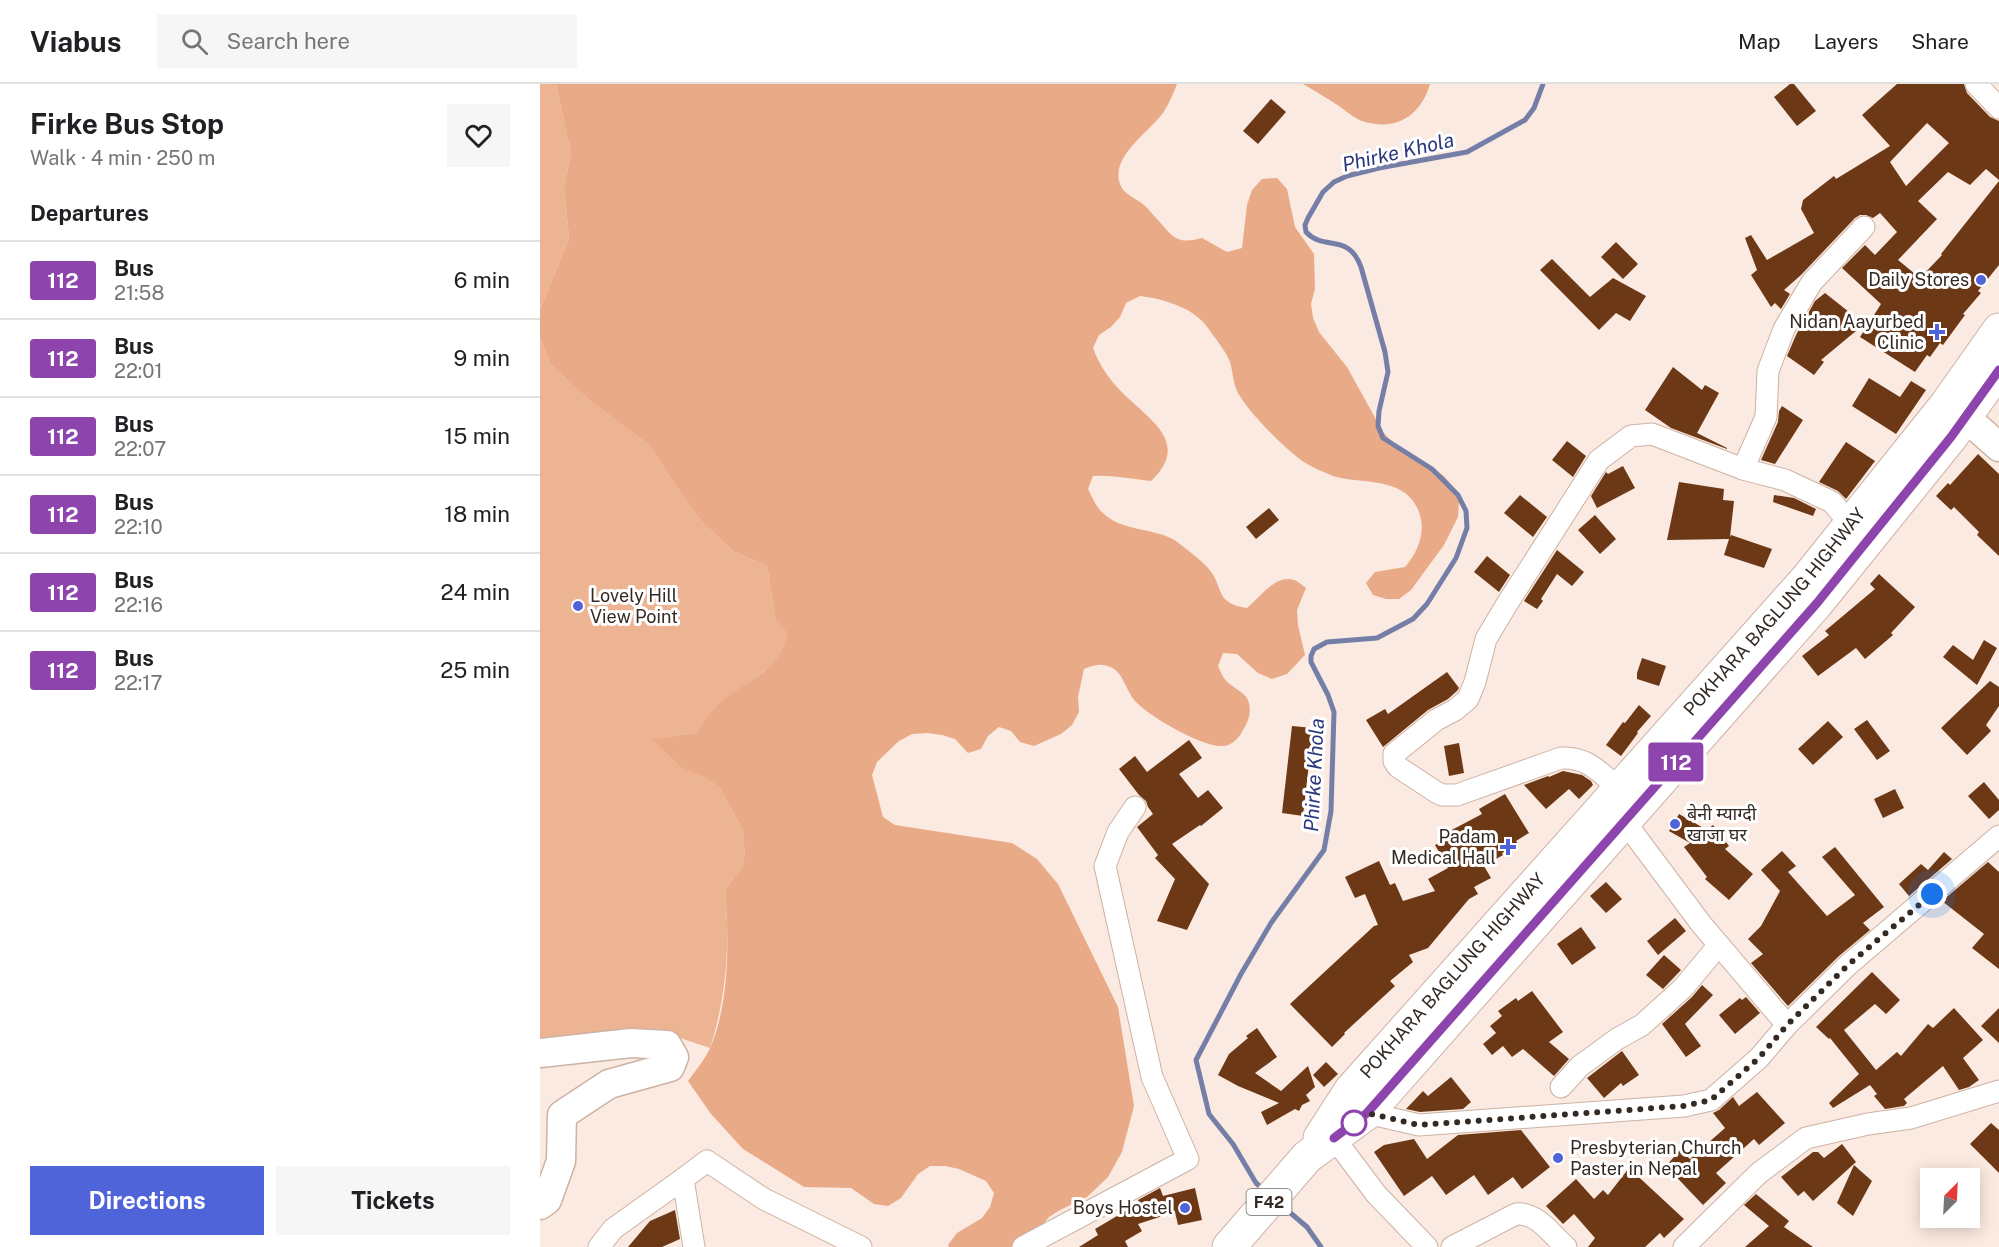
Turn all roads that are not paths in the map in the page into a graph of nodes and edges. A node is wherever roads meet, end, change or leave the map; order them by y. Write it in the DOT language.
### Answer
graph roads {
  1 [pos="1976,84"];
  2 [pos="1999,108"];
  3 [pos="1864,227"];
  4 [pos="1999,330"];
  5 [pos="1999,369"];
  6 [pos="1965,417"];
  7 [pos="1999,447"];
  8 [pos="1743,469"];
  9 [pos="1851,525"];
  10 [pos="1135,807"];
  11 [pos="1617,812"];
  12 [pos="1999,836"];
  13 [pos="1718,946"];
  14 [pos="1787,1025"];
  15 [pos="540,1053"];
  16 [pos="1561,1087"];
  17 [pos="1999,1091"];
  18 [pos="1367,1113"];
  19 [pos="1334,1138"];
  20 [pos="1307,1157"];
  21 [pos="683,1179"];
  22 [pos="540,1205"];
  23 [pos="1418,1245"];
  24 [pos="599,1247"];
  25 [pos="694,1247"];
  26 [pos="861,1247"];
  27 [pos="1023,1247"];
  28 [pos="1230,1247"];
  29 [pos="1452,1247"];
  30 [pos="1566,1247"];
  31 [pos="1684,1247"];
  1 -- 2 [label="street"];
  3 -- 8 [label="street"];
  4 -- 9 [label="highway, POKHARA BAGLUNG HIGHWAY / F42"];
  5 -- 6 [label="highway, POKHARA BAGLUNG HIGHWAY / F42"];
  6 -- 7 [label="street"];
  6 -- 11 [label="highway, POKHARA BAGLUNG HIGHWAY / F42"];
  8 -- 9 [label="street"];
  8 -- 11 [label="street"];
  9 -- 11 [label="highway, POKHARA BAGLUNG HIGHWAY / F42"];
  10 -- 27 [label="street"];
  11 -- 13 [label="street"];
  11 -- 18 [label="highway, POKHARA BAGLUNG HIGHWAY / F42"];
  11 -- 20 [label="highway, POKHARA BAGLUNG HIGHWAY / F42"];
  12 -- 14 [label="street"];
  13 -- 14 [label="street"];
  13 -- 16 [label="street"];
  14 -- 18 [label="street"];
  15 -- 22 [label="street"];
  17 -- 31 [label="street"];
  18 -- 19 [label="highway, POKHARA BAGLUNG HIGHWAY / F42"];
  19 -- 20 [label="highway, F42"];
  19 -- 23 [label="street"];
  20 -- 28 [label="highway, F42"];
  21 -- 24 [label="street"];
  21 -- 25 [label="street"];
  21 -- 26 [label="street"];
  29 -- 30 [label="street"];
}
